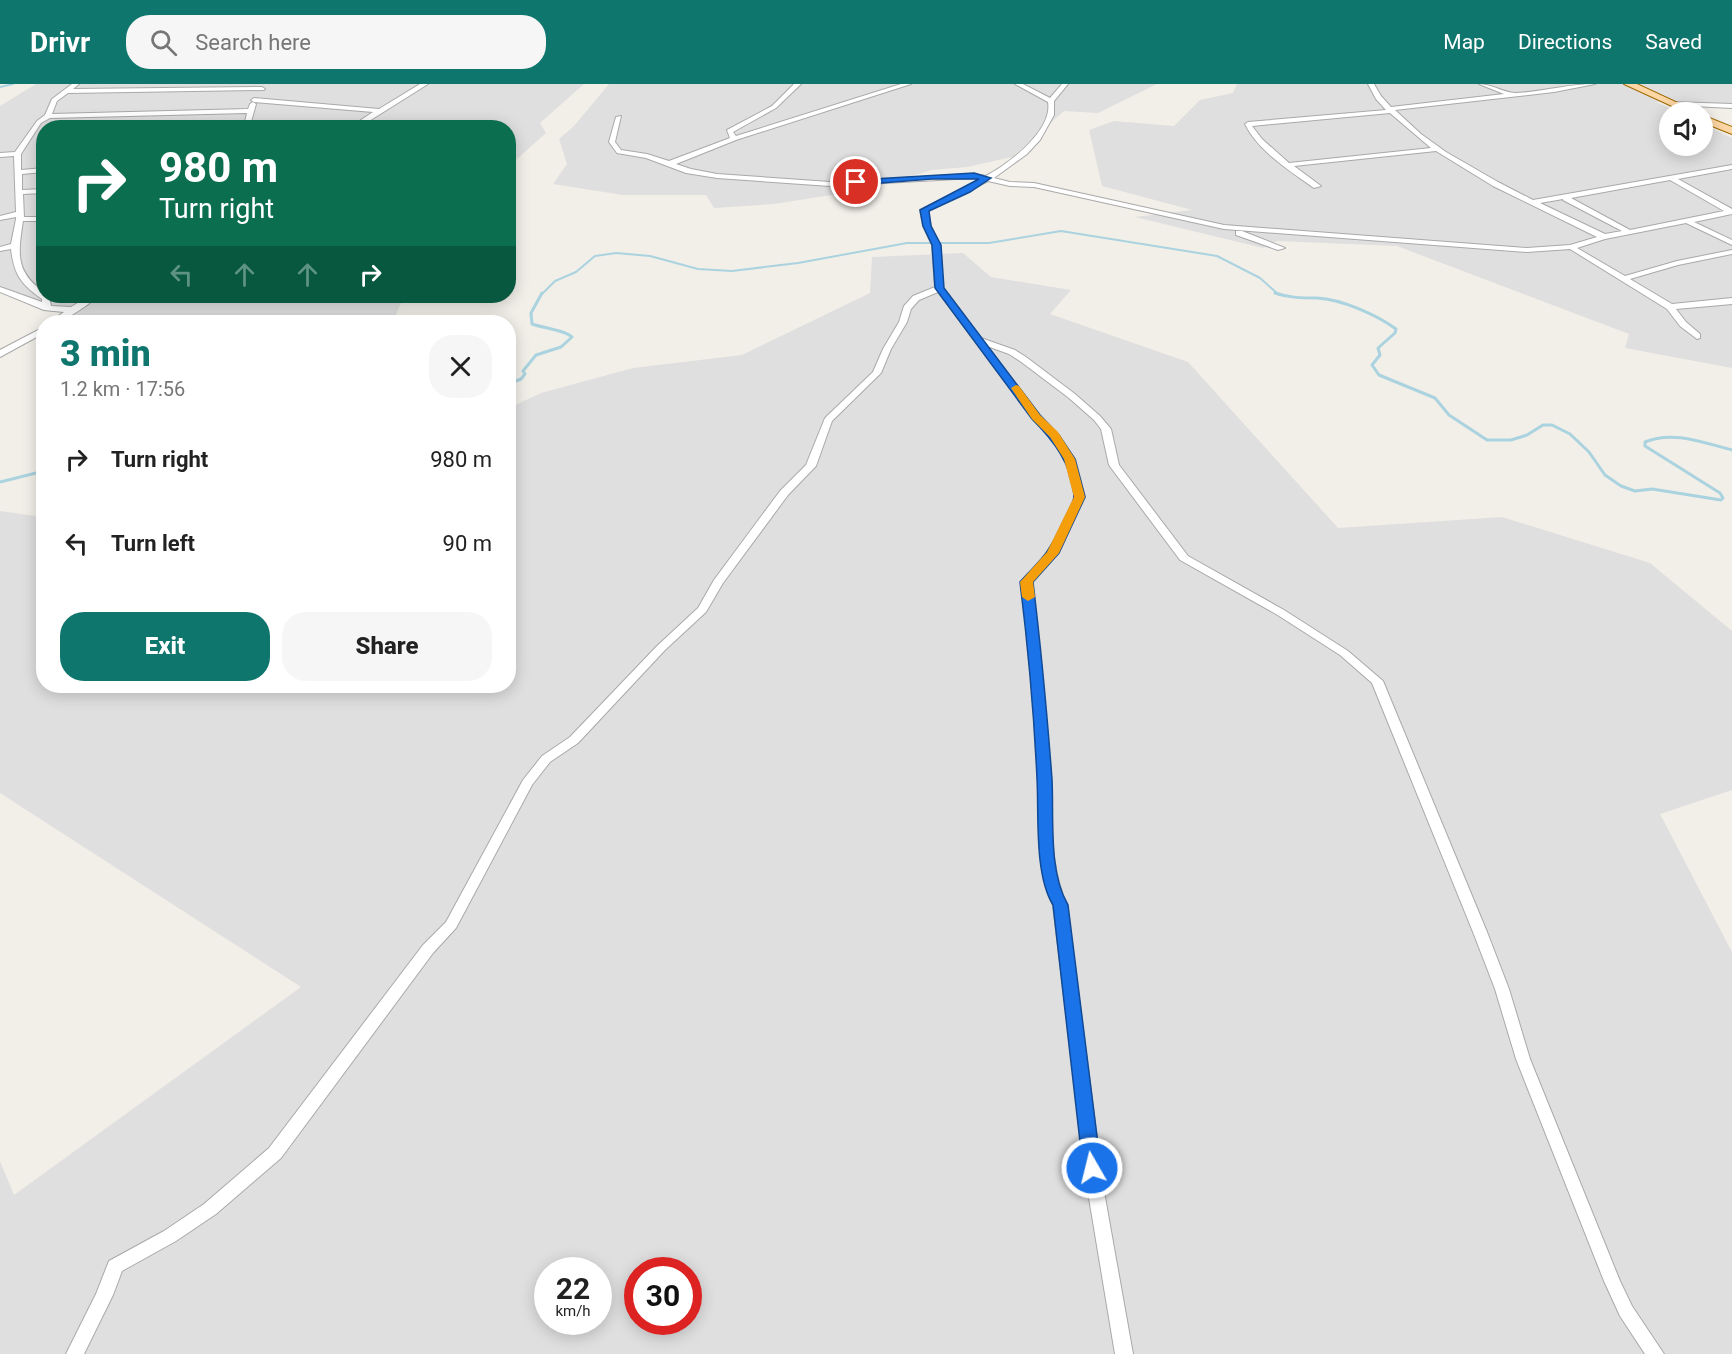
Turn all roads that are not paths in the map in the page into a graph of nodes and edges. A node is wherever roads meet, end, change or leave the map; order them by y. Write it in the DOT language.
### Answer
graph roads {
  1 [pos="76,84"];
  2 [pos="408,84"];
  3 [pos="798,84"];
  4 [pos="908,84"];
  5 [pos="1018,84"];
  6 [pos="1065,84"];
  7 [pos="1371,84"];
  8 [pos="1482,84"];
  9 [pos="1542,84"];
  10 [pos="1592,84"];
  11 [pos="1629,84"];
  12 [pos="423,85"];
  13 [pos="265,87"];
  14 [pos="1554,90"];
  15 [pos="64,91"];
  16 [pos="1512,95"];
  17 [pos="254,100"];
  18 [pos="1051,102"];
  19 [pos="1669,102"];
  20 [pos="1713,105"];
  21 [pos="1732,106"];
  22 [pos="1390,110"];
  23 [pos="249,111"];
  24 [pos="380,111"];
  25 [pos="48,116"];
  26 [pos="619,117"];
  27 [pos="42,120"];
  28 [pos="249,120"];
  29 [pos="365,120"];
  30 [pos="1713,123"];
  31 [pos="36,126"];
  32 [pos="1732,131"];
  33 [pos="734,139"];
  34 [pos="1437,149"];
  35 [pos="17,154"];
  36 [pos="0,155"];
  37 [pos="671,163"];
  38 [pos="1288,165"];
  39 [pos="1732,167"];
  40 [pos="36,171"];
  41 [pos="17,172"];
  42 [pos="1670,177"];
  43 [pos="986,178"];
  44 [pos="1317,186"];
  45 [pos="36,191"];
  46 [pos="18,192"];
  47 [pos="1566,198"];
  48 [pos="1535,202"];
  49 [pos="1732,212"];
  50 [pos="19,216"];
  51 [pos="0,218"];
  52 [pos="36,218"];
  53 [pos="1685,220"];
  54 [pos="1224,227"];
  55 [pos="1629,232"];
  56 [pos="1604,237"];
  57 [pos="1732,243"];
  58 [pos="15,246"];
  59 [pos="1571,247"];
  60 [pos="1281,248"];
  61 [pos="0,249"];
  62 [pos="1732,252"];
  63 [pos="1623,279"];
  64 [pos="939,288"];
  65 [pos="0,289"];
  66 [pos="36,291"];
  67 [pos="1732,301"];
  68 [pos="46,303"];
  69 [pos="84,303"];
  70 [pos="46,307"];
  71 [pos="1670,307"];
  72 [pos="75,310"];
  73 [pos="66,315"];
  74 [pos="36,334"];
  75 [pos="1697,336"];
  76 [pos="981,341"];
  77 [pos="0,354"];
  78 [pos="75,1354"];
  79 [pos="1124,1354"];
  80 [pos="1655,1354"];
  1 -- 15 [label="street"];
  2 -- 12 [label="street"];
  3 -- 33 [label="street"];
  4 -- 33 [label="street"];
  5 -- 18 [label="street"];
  6 -- 18 [label="street"];
  7 -- 22 [label="street"];
  8 -- 16 [label="street"];
  9 -- 14 [label="street"];
  10 -- 14 [label="street"];
  11 -- 19 [label="main road"];
  12 -- 24 [label="street"];
  13 -- 15 [label="street"];
  13 -- 17 [label="street"];
  14 -- 16 [label="street"];
  15 -- 25 [label="street"];
  16 -- 22 [label="street"];
  17 -- 23 [label="street"];
  17 -- 24 [label="street"];
  18 -- 43 [label="street"];
  20 -- 21 [label="street"];
  22 -- 34 [label="street"];
  22 -- 38 [label="street"];
  23 -- 25 [label="street"];
  23 -- 28 [label="street"];
  24 -- 29 [label="street"];
  25 -- 27 [label="street"];
  26 -- 37 [label="street"];
  30 -- 32 [label="main road"];
  31 -- 35 [label="street"];
  33 -- 37 [label="street"];
  34 -- 38 [label="street"];
  34 -- 48 [label="street"];
  35 -- 36 [label="street"];
  35 -- 41 [label="street"];
  37 -- 43 [label="street"];
  38 -- 44 [label="street"];
  39 -- 42 [label="street"];
  40 -- 41 [label="street"];
  41 -- 46 [label="street"];
  42 -- 47 [label="street"];
  42 -- 49 [label="street"];
  43 -- 54 [label="street"];
  43 -- 64 [label="street"];
  45 -- 46 [label="street"];
  46 -- 50 [label="street"];
  47 -- 48 [label="street"];
  47 -- 55 [label="street"];
  48 -- 56 [label="street"];
  49 -- 53 [label="street"];
  50 -- 51 [label="street"];
  50 -- 52 [label="street"];
  50 -- 58 [label="street"];
  53 -- 55 [label="street"];
  53 -- 57 [label="street"];
  54 -- 59 [label="street"];
  54 -- 60 [label="street"];
  55 -- 56 [label="street"];
  56 -- 59 [label="street"];
  58 -- 61 [label="street"];
  58 -- 66 [label="street"];
  59 -- 63 [label="street"];
  62 -- 63 [label="street"];
  63 -- 71 [label="street"];
  64 -- 76 [label="street"];
  64 -- 78 [label="street"];
  65 -- 70 [label="street"];
  67 -- 71 [label="street"];
  68 -- 70 [label="street"];
  69 -- 72 [label="street"];
  70 -- 72 [label="street"];
  71 -- 75 [label="street"];
  72 -- 73 [label="street"];
  74 -- 77 [label="street"];
  76 -- 79 [label="street"];
  76 -- 80 [label="street"];
}
